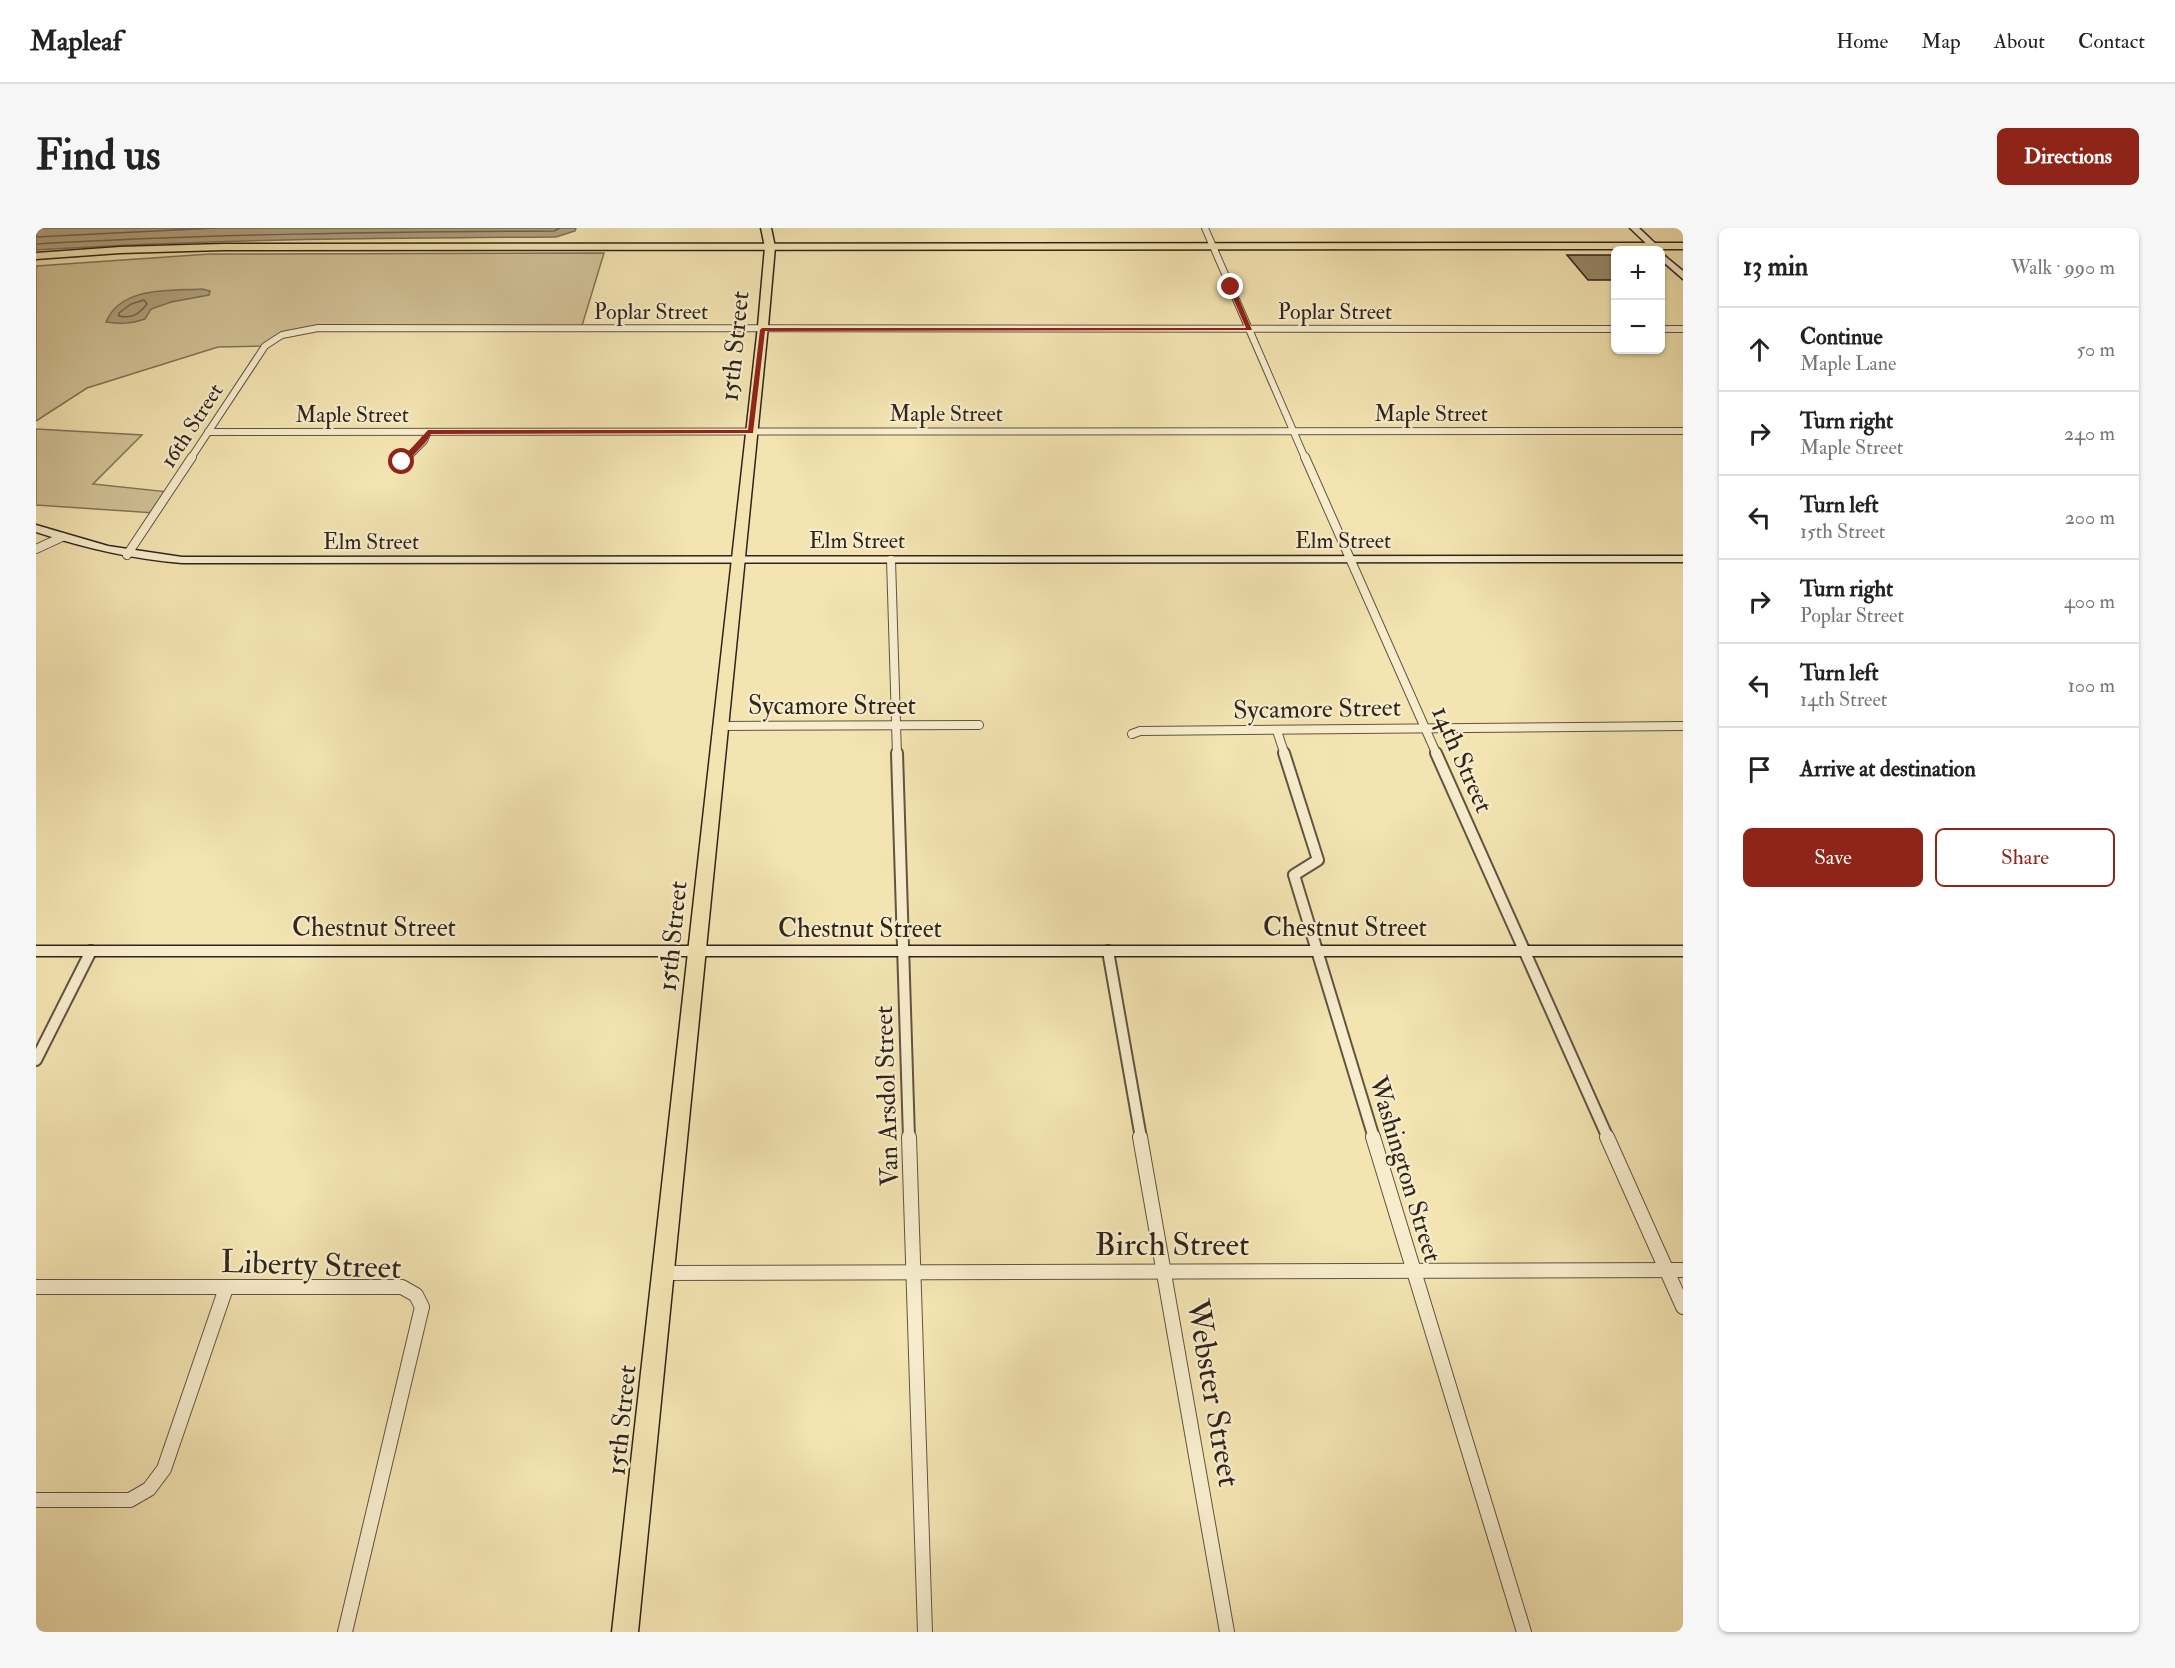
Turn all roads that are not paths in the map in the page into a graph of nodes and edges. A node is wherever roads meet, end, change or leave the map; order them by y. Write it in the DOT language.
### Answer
graph roads {
  1 [pos="766,228"];
  2 [pos="1205,228"];
  3 [pos="1634,228"];
  4 [pos="1653,246"];
  5 [pos="1683,246"];
  6 [pos="770,247"];
  7 [pos="1213,247"];
  8 [pos="1665,249"];
  9 [pos="1611,250"];
  10 [pos="36,256"];
  11 [pos="1665,258"];
  12 [pos="1683,276"];
  13 [pos="1665,328"];
  14 [pos="1683,328"];
  15 [pos="1250,329"];
  16 [pos="1611,329"];
  17 [pos="299,330"];
  18 [pos="762,330"];
  19 [pos="1683,431"];
  20 [pos="208,432"];
  21 [pos="428,432"];
  22 [pos="751,432"];
  23 [pos="1295,432"];
  24 [pos="402,462"];
  25 [pos="36,528"];
  26 [pos="62,537"];
  27 [pos="36,549"];
  28 [pos="127,555"];
  29 [pos="1350,559"];
  30 [pos="1683,559"];
  31 [pos="737,560"];
  32 [pos="891,560"];
  33 [pos="979,725"];
  34 [pos="721,726"];
  35 [pos="897,726"];
  36 [pos="1683,726"];
  37 [pos="1426,727"];
  38 [pos="1277,731"];
  39 [pos="1132,734"];
  40 [pos="36,951"];
  41 [pos="91,951"];
  42 [pos="695,951"];
  43 [pos="1108,951"];
  44 [pos="1316,951"];
  45 [pos="1524,951"];
  46 [pos="1683,951"];
  47 [pos="904,952"];
  48 [pos="36,1060"];
  49 [pos="1667,1270"];
  50 [pos="1683,1270"];
  51 [pos="1165,1271"];
  52 [pos="1413,1271"];
  53 [pos="662,1273"];
  54 [pos="915,1273"];
  55 [pos="36,1287"];
  56 [pos="225,1288"];
  57 [pos="1683,1307"];
  58 [pos="36,1500"];
  59 [pos="345,1632"];
  60 [pos="625,1632"];
  61 [pos="926,1632"];
  62 [pos="1227,1632"];
  63 [pos="1524,1632"];
  1 -- 6 [label="main road, 15th Street"];
  2 -- 7 [label="street, 14th Street"];
  3 -- 4 [label="main road"];
  5 -- 8 [label="highway"];
  6 -- 7 [label="highway"];
  6 -- 10 [label="highway"];
  6 -- 18 [label="main road, 15th Street"];
  7 -- 9 [label="highway"];
  7 -- 15 [label="street, 14th Street"];
  11 -- 12 [label="main road"];
  13 -- 14 [label="street"];
  15 -- 16 [label="street, Poplar Street"];
  15 -- 18 [label="street, Poplar Street"];
  15 -- 23 [label="street, 14th Street"];
  17 -- 18 [label="street, Poplar Street"];
  17 -- 20 [label="street, 16th Street"];
  18 -- 22 [label="main road, 15th Street"];
  19 -- 23 [label="street, Maple Street"];
  20 -- 21 [label="street, Maple Street"];
  20 -- 28 [label="street, 16th Street"];
  21 -- 22 [label="street, Maple Street"];
  21 -- 24 [label="street"];
  22 -- 23 [label="street, Maple Street"];
  22 -- 31 [label="main road, 15th Street"];
  23 -- 29 [label="street, 14th Street"];
  25 -- 26 [label="main road, Elm Street"];
  26 -- 27 [label="street"];
  26 -- 28 [label="main road, Elm Street"];
  28 -- 31 [label="main road, Elm Street"];
  29 -- 30 [label="main road, Elm Street"];
  29 -- 32 [label="main road, Elm Street"];
  29 -- 37 [label="street, 14th Street"];
  31 -- 32 [label="main road, Elm Street"];
  31 -- 34 [label="main road, 15th Street"];
  32 -- 35 [label="street, Van Arsdol Street"];
  33 -- 35 [label="street, Sycamore Street"];
  34 -- 35 [label="street, Sycamore Street"];
  34 -- 42 [label="main road, 15th Street"];
  35 -- 47 [label="street, Van Arsdol Street"];
  36 -- 37 [label="street, Sycamore Street"];
  37 -- 38 [label="street, Sycamore Street"];
  37 -- 45 [label="street, 14th Street"];
  38 -- 39 [label="street, Sycamore Street"];
  38 -- 44 [label="street, Washington Street"];
  40 -- 41 [label="main road, Chestnut Street"];
  41 -- 42 [label="main road, Chestnut Street"];
  41 -- 48 [label="street"];
  42 -- 47 [label="main road, Chestnut Street"];
  42 -- 53 [label="main road, 15th Street"];
  43 -- 44 [label="main road, Chestnut Street"];
  43 -- 47 [label="main road, Chestnut Street"];
  43 -- 51 [label="street, Webster Street"];
  44 -- 45 [label="main road, Chestnut Street"];
  44 -- 52 [label="street, Washington Street"];
  45 -- 46 [label="main road, Chestnut Street"];
  45 -- 49 [label="street, 14th Street"];
  47 -- 54 [label="street, Van Arsdol Street"];
  49 -- 50 [label="street, Birch Street"];
  49 -- 52 [label="street, Birch Street"];
  49 -- 57 [label="street, 14th Street"];
  51 -- 52 [label="street, Birch Street"];
  51 -- 54 [label="street, Birch Street"];
  51 -- 62 [label="street, Webster Street"];
  52 -- 63 [label="street, Washington Street"];
  53 -- 54 [label="street, Birch Street"];
  53 -- 60 [label="main road, 15th Street"];
  54 -- 61 [label="street, Van Arsdol Street"];
  55 -- 56 [label="street, Liberty Street"];
  56 -- 58 [label="street"];
  56 -- 59 [label="street, Liberty Street"];
}
